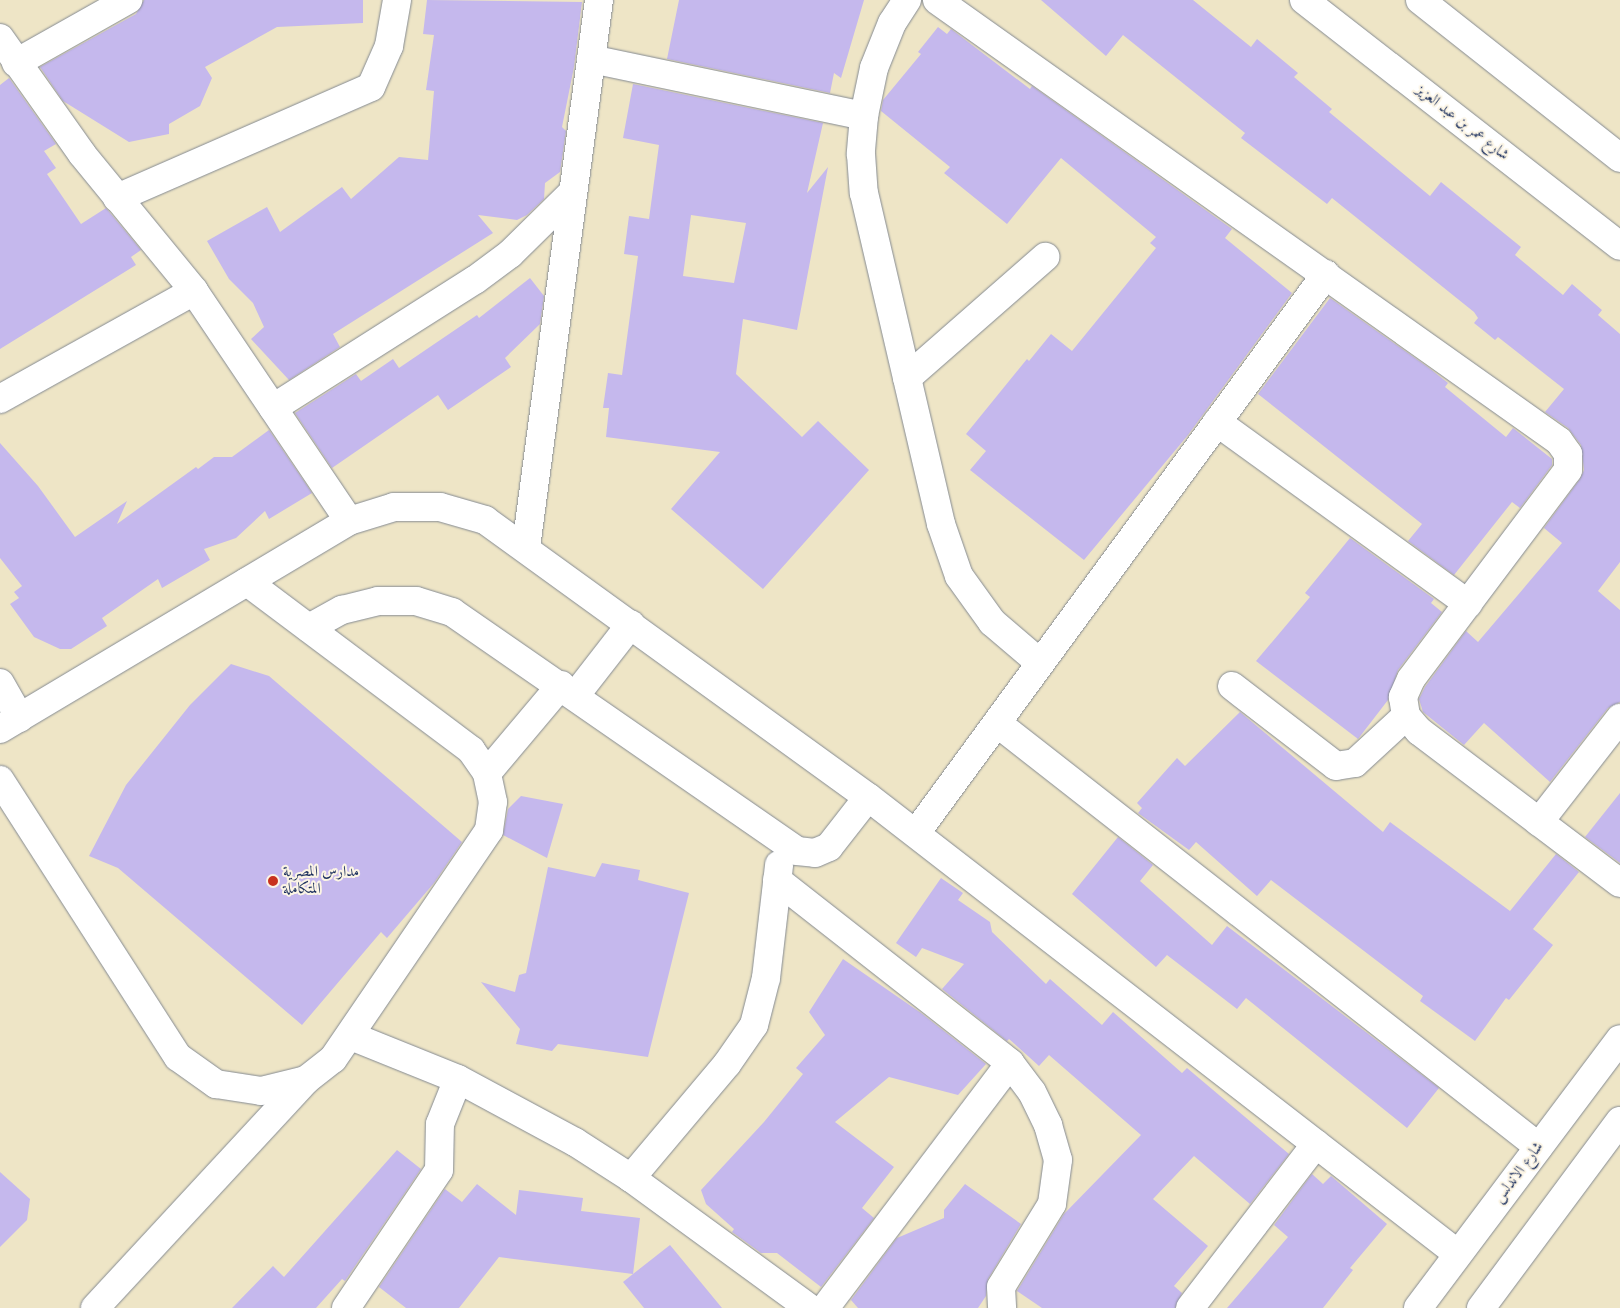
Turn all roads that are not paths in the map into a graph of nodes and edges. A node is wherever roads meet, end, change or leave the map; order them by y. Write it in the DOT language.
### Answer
graph roads {
  1 [pos="128,0"];
  2 [pos="397,0"];
  3 [pos="599,0"];
  4 [pos="907,0"];
  5 [pos="937,0"];
  6 [pos="1304,0"];
  7 [pos="1420,0"];
  8 [pos="0,38"];
  9 [pos="591,59"];
  10 [pos="16,63"];
  11 [pos="864,116"];
  12 [pos="1620,158"];
  13 [pos="573,192"];
  14 [pos="117,198"];
  15 [pos="1620,246"];
  16 [pos="1045,257"];
  17 [pos="1326,274"];
  18 [pos="194,291"];
  19 [pos="907,378"];
  20 [pos="0,399"];
  21 [pos="273,408"];
  22 [pos="1217,422"];
  23 [pos="349,521"];
  24 [pos="526,547"];
  25 [pos="247,582"];
  26 [pos="1468,604"];
  27 [pos="631,624"];
  28 [pos="309,628"];
  29 [pos="1040,663"];
  30 [pos="0,683"];
  31 [pos="1232,686"];
  32 [pos="568,690"];
  33 [pos="1406,716"];
  34 [pos="1620,718"];
  35 [pos="997,722"];
  36 [pos="10,724"];
  37 [pos="487,773"];
  38 [pos="0,780"];
  39 [pos="868,797"];
  40 [pos="1539,822"];
  41 [pos="916,833"];
  42 [pos="782,841"];
  43 [pos="777,880"];
  44 [pos="1620,883"];
  45 [pos="351,1036"];
  46 [pos="1620,1039"];
  47 [pos="1010,1063"];
  48 [pos="458,1079"];
  49 [pos="306,1080"];
  50 [pos="1620,1122"];
  51 [pos="1316,1144"];
  52 [pos="1539,1147"];
  53 [pos="631,1178"];
  54 [pos="1458,1254"];
  55 [pos="95,1308"];
  56 [pos="346,1308"];
  57 [pos="809,1308"];
  58 [pos="825,1308"];
  59 [pos="1002,1308"];
  60 [pos="1190,1308"];
  61 [pos="1418,1308"];
  62 [pos="1481,1308"];
  1 -- 10 [label="street"];
  2 -- 14 [label="street"];
  3 -- 9 [label="street"];
  4 -- 11 [label="street"];
  5 -- 17 [label="street"];
  6 -- 15 [label="street, شارع عمر بن عبد العزيز"];
  7 -- 12 [label="street"];
  8 -- 10 [label="street"];
  9 -- 11 [label="street"];
  9 -- 13 [label="street"];
  10 -- 14 [label="street"];
  11 -- 19 [label="street"];
  13 -- 21 [label="street"];
  13 -- 24 [label="street"];
  14 -- 18 [label="street"];
  16 -- 19 [label="street"];
  17 -- 22 [label="street"];
  17 -- 26 [label="street"];
  18 -- 20 [label="street"];
  18 -- 21 [label="street"];
  19 -- 29 [label="street"];
  21 -- 23 [label="street"];
  22 -- 26 [label="street"];
  22 -- 29 [label="street"];
  23 -- 24 [label="street"];
  23 -- 25 [label="street"];
  24 -- 27 [label="street"];
  25 -- 28 [label="street"];
  25 -- 36 [label="street"];
  26 -- 33 [label="street"];
  27 -- 32 [label="street"];
  27 -- 39 [label="street"];
  28 -- 32 [label="street"];
  28 -- 37 [label="street"];
  29 -- 35 [label="street"];
  30 -- 36 [label="street"];
  31 -- 33 [label="street"];
  32 -- 37 [label="street"];
  32 -- 42 [label="street"];
  33 -- 40 [label="street"];
  34 -- 40 [label="street"];
  35 -- 41 [label="street"];
  35 -- 52 [label="street"];
  37 -- 45 [label="street"];
  38 -- 49 [label="street"];
  39 -- 41 [label="street"];
  39 -- 42 [label="street"];
  40 -- 44 [label="street"];
  41 -- 51 [label="street"];
  42 -- 43 [label="street"];
  43 -- 47 [label="street"];
  43 -- 53 [label="street"];
  45 -- 48 [label="street"];
  45 -- 49 [label="street"];
  46 -- 52 [label="street, شارع الاندلس"];
  47 -- 58 [label="street"];
  47 -- 59 [label="street"];
  48 -- 53 [label="street"];
  48 -- 56 [label="street"];
  49 -- 55 [label="street"];
  50 -- 62 [label="street"];
  51 -- 54 [label="street"];
  51 -- 60 [label="street"];
  52 -- 54 [label="street, شارع الاندلس"];
  53 -- 57 [label="street"];
  54 -- 61 [label="street, شارع الاندلس"];
}
